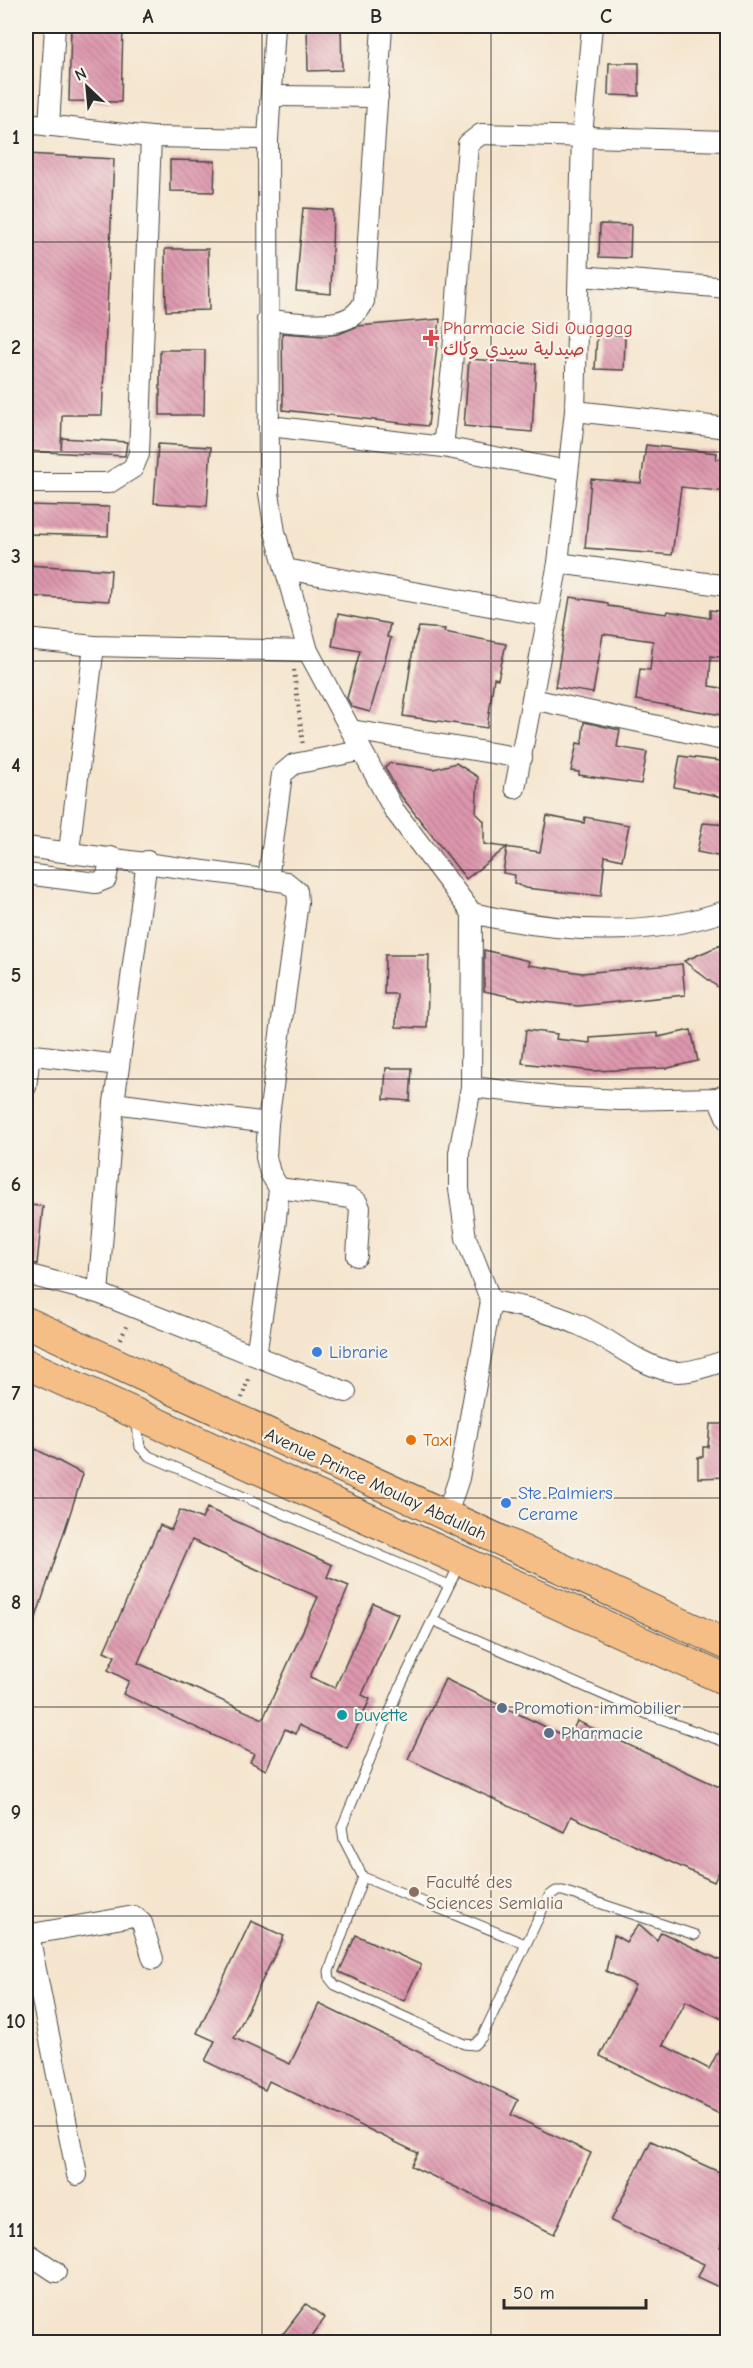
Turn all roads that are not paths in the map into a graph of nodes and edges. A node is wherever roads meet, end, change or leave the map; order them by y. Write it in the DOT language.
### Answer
graph roads {
  1 [pos="55,26"];
  2 [pos="275,26"];
  3 [pos="382,26"];
  4 [pos="592,26"];
  5 [pos="272,96"];
  6 [pos="378,96"];
  7 [pos="26,123"];
  8 [pos="49,126"];
  9 [pos="582,135"];
  10 [pos="152,137"];
  11 [pos="268,139"];
  12 [pos="728,141"];
  13 [pos="580,276"];
  14 [pos="728,288"];
  15 [pos="267,320"];
  16 [pos="575,411"];
  17 [pos="270,426"];
  18 [pos="728,428"];
  19 [pos="443,447"];
  20 [pos="568,471"];
  21 [pos="26,483"];
  22 [pos="558,563"];
  23 [pos="285,569"];
  24 [pos="728,586"];
  25 [pos="546,616"];
  26 [pos="26,639"];
  27 [pos="94,646"];
  28 [pos="300,651"];
  29 [pos="532,699"];
  30 [pos="351,730"];
  31 [pos="728,741"];
  32 [pos="360,751"];
  33 [pos="522,758"];
  34 [pos="515,788"];
  35 [pos="26,847"];
  36 [pos="69,851"];
  37 [pos="111,857"];
  38 [pos="147,861"];
  39 [pos="26,874"];
  40 [pos="268,880"];
  41 [pos="728,910"];
  42 [pos="472,914"];
  43 [pos="28,1055"];
  44 [pos="119,1065"];
  45 [pos="26,1087"];
  46 [pos="471,1087"];
  47 [pos="723,1096"];
  48 [pos="114,1103"];
  49 [pos="728,1121"];
  50 [pos="268,1123"];
  51 [pos="279,1188"];
  52 [pos="357,1257"];
  53 [pos="26,1274"];
  54 [pos="98,1293"];
  55 [pos="491,1301"];
  56 [pos="26,1322"];
  57 [pos="256,1355"];
  58 [pos="728,1360"];
  59 [pos="26,1364"];
  60 [pos="346,1392"];
  61 [pos="446,1517"];
  62 [pos="455,1574"];
  63 [pos="432,1620"];
  64 [pos="728,1645"];
  65 [pos="728,1681"];
  66 [pos="728,1743"];
  67 [pos="363,1877"];
  68 [pos="27,1935"];
  69 [pos="695,1935"];
  70 [pos="525,1944"];
  71 [pos="153,1959"];
  72 [pos="77,2175"];
  73 [pos="26,2252"];
  74 [pos="56,2272"];
  1 -- 8 [label="street"];
  2 -- 5 [label="street"];
  3 -- 6 [label="street"];
  4 -- 9 [label="street"];
  5 -- 6 [label="street"];
  5 -- 11 [label="street"];
  6 -- 15 [label="street"];
  7 -- 8 [label="street"];
  8 -- 10 [label="street"];
  9 -- 12 [label="street"];
  9 -- 13 [label="street"];
  9 -- 19 [label="street"];
  10 -- 11 [label="street"];
  10 -- 21 [label="street"];
  11 -- 15 [label="street"];
  13 -- 14 [label="street"];
  13 -- 16 [label="street"];
  15 -- 17 [label="street"];
  16 -- 18 [label="street"];
  16 -- 20 [label="street"];
  17 -- 19 [label="street"];
  17 -- 23 [label="street"];
  19 -- 20 [label="street"];
  20 -- 22 [label="street"];
  22 -- 24 [label="street"];
  22 -- 25 [label="street"];
  23 -- 25 [label="street"];
  23 -- 28 [label="street"];
  25 -- 29 [label="street"];
  26 -- 27 [label="street"];
  27 -- 28 [label="street"];
  27 -- 36 [label="street"];
  28 -- 30 [label="street"];
  29 -- 31 [label="street"];
  29 -- 33 [label="street"];
  30 -- 32 [label="street"];
  30 -- 33 [label="street"];
  32 -- 40 [label="street"];
  32 -- 42 [label="street"];
  33 -- 34 [label="street"];
  35 -- 36 [label="street"];
  36 -- 37 [label="street"];
  37 -- 38 [label="street"];
  37 -- 39 [label="street"];
  38 -- 40 [label="street"];
  38 -- 44 [label="street"];
  40 -- 50 [label="street"];
  41 -- 42 [label="street"];
  42 -- 46 [label="street"];
  43 -- 44 [label="street"];
  43 -- 45 [label="street"];
  44 -- 48 [label="street"];
  46 -- 47 [label="street"];
  46 -- 55 [label="street"];
  47 -- 49 [label="street"];
  48 -- 50 [label="street"];
  48 -- 54 [label="street"];
  50 -- 51 [label="street"];
  51 -- 52 [label="street"];
  51 -- 57 [label="street"];
  53 -- 54 [label="street"];
  54 -- 57 [label="street"];
  55 -- 58 [label="street"];
  55 -- 61 [label="street"];
  56 -- 61 [label="main road, Avenue Prince Moulay Abdullah"];
  57 -- 60 [label="street"];
  59 -- 62 [label="main road, Avenue Prince Moulay Abdullah"];
  61 -- 64 [label="main road, Avenue Prince Moulay Abdullah"];
  62 -- 63 [label="lane"];
  62 -- 65 [label="main road, Avenue Prince Moulay Abdullah"];
  63 -- 66 [label="lane"];
  63 -- 67 [label="lane"];
  67 -- 70 [label="lane"];
  67 -- 70 [label="lane"];
  68 -- 71 [label="street"];
  68 -- 72 [label="street"];
  69 -- 70 [label="lane"];
  73 -- 74 [label="street"];
}
